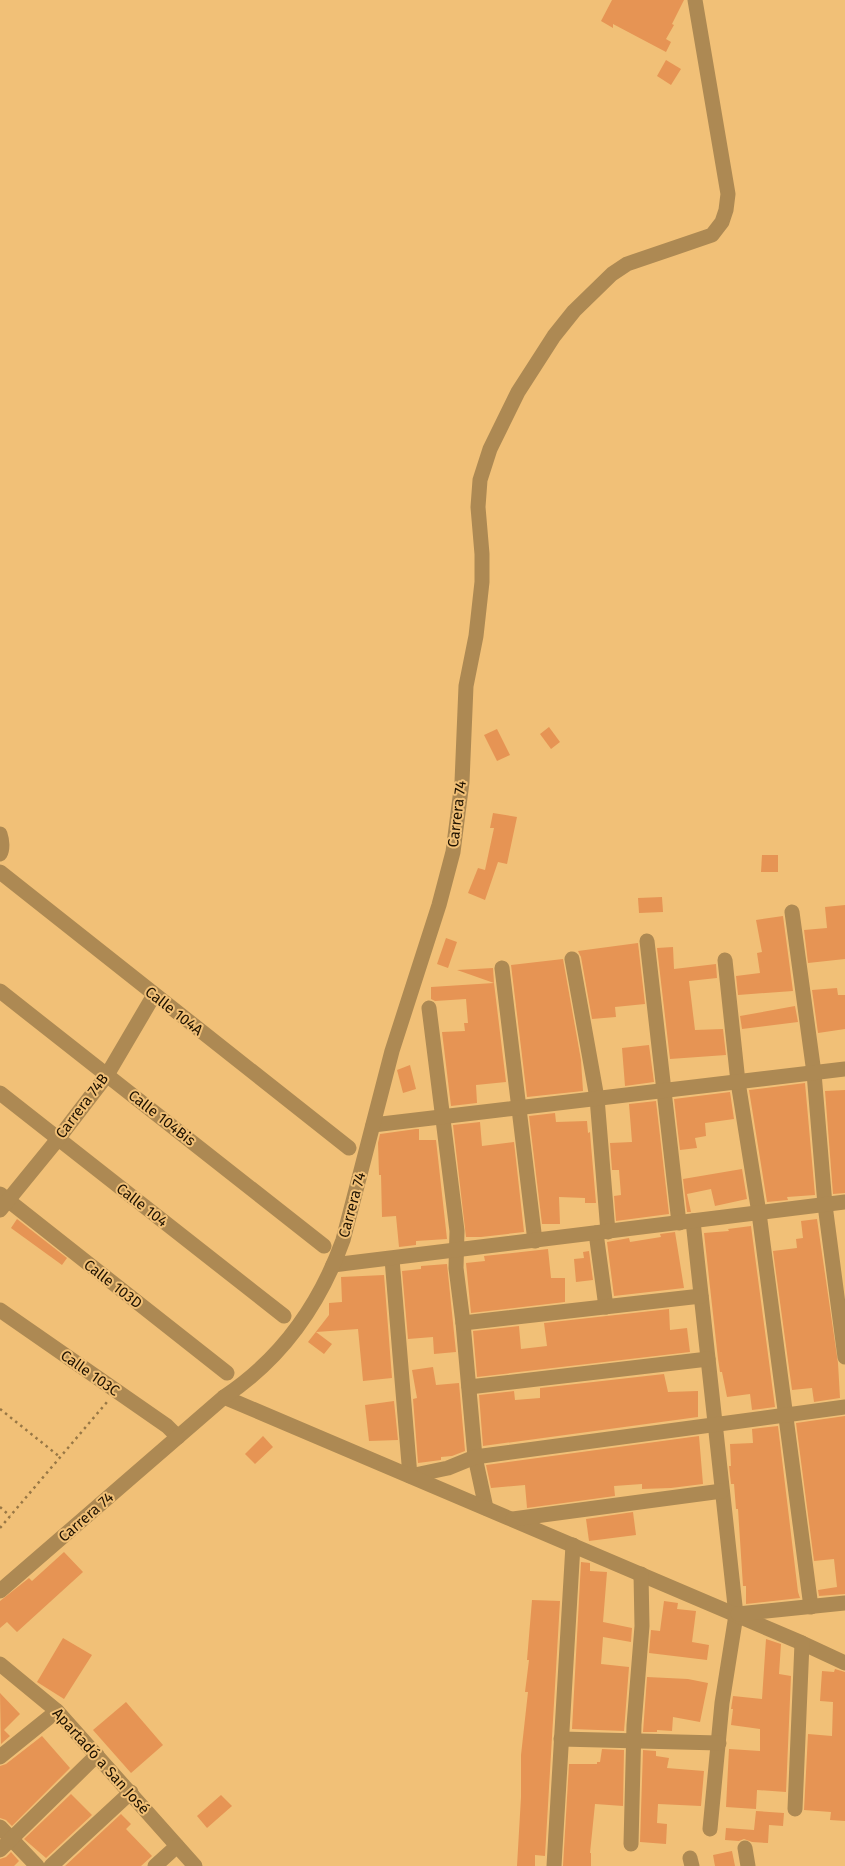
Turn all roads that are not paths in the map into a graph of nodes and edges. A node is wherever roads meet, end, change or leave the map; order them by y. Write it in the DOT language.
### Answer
graph roads {
  1 [pos="695,0"];
  2 [pos="0,834"];
  3 [pos="1,853"];
  4 [pos="0,872"];
  5 [pos="792,912"];
  6 [pos="647,941"];
  7 [pos="572,959"];
  8 [pos="725,960"];
  9 [pos="502,968"];
  10 [pos="0,991"];
  11 [pos="154,995"];
  12 [pos="430,1008"];
  13 [pos="845,1069"];
  14 [pos="814,1072"];
  15 [pos="107,1075"];
  16 [pos="738,1082"];
  17 [pos="664,1090"];
  18 [pos="0,1093"];
  19 [pos="597,1098"];
  20 [pos="519,1108"];
  21 [pos="443,1116"];
  22 [pos="373,1125"];
  23 [pos="58,1139"];
  24 [pos="349,1148"];
  25 [pos="3,1202"];
  26 [pos="845,1202"];
  27 [pos="825,1205"];
  28 [pos="759,1213"];
  29 [pos="686,1222"];
  30 [pos="602,1233"];
  31 [pos="535,1241"];
  32 [pos="324,1246"];
  33 [pos="457,1251"];
  34 [pos="392,1259"];
  35 [pos="333,1265"];
  36 [pos="701,1296"];
  37 [pos="606,1307"];
  38 [pos="0,1310"];
  39 [pos="284,1316"];
  40 [pos="463,1323"];
  41 [pos="845,1357"];
  42 [pos="708,1359"];
  43 [pos="227,1374"];
  44 [pos="469,1387"];
  45 [pos="224,1396"];
  46 [pos="845,1407"];
  47 [pos="786,1414"];
  48 [pos="715,1425"];
  49 [pos="178,1438"];
  50 [pos="475,1457"];
  51 [pos="410,1476"];
  52 [pos="722,1491"];
  53 [pos="486,1508"];
  54 [pos="512,1519"];
  55 [pos="573,1545"];
  56 [pos="641,1574"];
  57 [pos="0,1591"];
  58 [pos="845,1603"];
  59 [pos="810,1606"];
  60 [pos="736,1615"];
  61 [pos="802,1643"];
  62 [pos="845,1663"];
  63 [pos="0,1664"];
  64 [pos="57,1711"];
  65 [pos="561,1739"];
  66 [pos="633,1740"];
  67 [pos="719,1743"];
  68 [pos="97,1755"];
  69 [pos="0,1757"];
  70 [pos="130,1792"];
  71 [pos="795,1809"];
  72 [pos="0,1827"];
  73 [pos="710,1829"];
  74 [pos="11,1839"];
  75 [pos="631,1844"];
  76 [pos="177,1846"];
  77 [pos="745,1848"];
  78 [pos="0,1850"];
  79 [pos="37,1866"];
  80 [pos="51,1866"];
  81 [pos="155,1866"];
  82 [pos="195,1866"];
  83 [pos="554,1866"];
  84 [pos="748,1866"];
  1 -- 22 [label="street, Carrera 74"];
  2 -- 3 [label="street"];
  4 -- 11 [label="street, Calle 104A"];
  5 -- 14 [label="street"];
  6 -- 17 [label="street"];
  7 -- 19 [label="street"];
  8 -- 16 [label="street"];
  9 -- 20 [label="street"];
  10 -- 15 [label="street, Calle 104Bis"];
  11 -- 15 [label="street, Carrera 74B"];
  11 -- 24 [label="street, Calle 104A"];
  12 -- 21 [label="street"];
  13 -- 14 [label="street"];
  14 -- 16 [label="street"];
  14 -- 27 [label="street"];
  15 -- 23 [label="street, Carrera 74B"];
  15 -- 32 [label="street, Calle 104Bis"];
  16 -- 17 [label="street"];
  16 -- 28 [label="street"];
  17 -- 19 [label="street"];
  17 -- 29 [label="street"];
  18 -- 23 [label="street, Calle 104"];
  19 -- 20 [label="street"];
  19 -- 30 [label="street"];
  20 -- 21 [label="street"];
  20 -- 31 [label="street"];
  21 -- 22 [label="street"];
  21 -- 33 [label="street"];
  22 -- 35 [label="street, Carrera 74"];
  23 -- 25 [label="street, Carrera 74B"];
  23 -- 39 [label="street, Calle 104"];
  25 -- 43 [label="street, Calle 103D"];
  26 -- 27 [label="street"];
  27 -- 28 [label="street"];
  27 -- 41 [label="street"];
  28 -- 29 [label="street"];
  28 -- 47 [label="street"];
  29 -- 30 [label="street"];
  29 -- 36 [label="street"];
  30 -- 31 [label="street"];
  30 -- 37 [label="street"];
  31 -- 33 [label="street"];
  33 -- 34 [label="street"];
  33 -- 40 [label="street"];
  34 -- 35 [label="street"];
  34 -- 51 [label="street"];
  35 -- 45 [label="street, Carrera 74"];
  36 -- 37 [label="street"];
  36 -- 42 [label="street"];
  37 -- 40 [label="street"];
  38 -- 49 [label="street, Calle 103C"];
  40 -- 44 [label="street"];
  42 -- 44 [label="street"];
  42 -- 48 [label="street"];
  44 -- 50 [label="street"];
  45 -- 49 [label="street, Carrera 74"];
  45 -- 51 [label="street"];
  46 -- 47 [label="street"];
  47 -- 48 [label="street"];
  47 -- 59 [label="street"];
  48 -- 50 [label="street"];
  48 -- 52 [label="street"];
  49 -- 57 [label="street, Carrera 74"];
  50 -- 51 [label="street"];
  50 -- 53 [label="street"];
  51 -- 53 [label="street"];
  52 -- 54 [label="street"];
  52 -- 60 [label="street"];
  53 -- 54 [label="street"];
  54 -- 55 [label="street"];
  55 -- 56 [label="street"];
  55 -- 65 [label="street"];
  56 -- 60 [label="street"];
  56 -- 66 [label="street"];
  58 -- 59 [label="street"];
  59 -- 60 [label="street"];
  60 -- 61 [label="street"];
  60 -- 67 [label="street"];
  61 -- 62 [label="street"];
  61 -- 71 [label="street"];
  63 -- 64 [label="street, Apartadó a San José"];
  64 -- 68 [label="street, Apartadó a San José"];
  64 -- 69 [label="street"];
  65 -- 66 [label="street"];
  65 -- 83 [label="street"];
  66 -- 67 [label="street"];
  66 -- 75 [label="street"];
  67 -- 73 [label="street"];
  68 -- 70 [label="street, Apartadó a San José"];
  68 -- 74 [label="street"];
  70 -- 76 [label="street, Apartadó a San José"];
  70 -- 80 [label="street"];
  72 -- 74 [label="street"];
  74 -- 78 [label="street"];
  74 -- 79 [label="street"];
  76 -- 81 [label="street"];
  76 -- 82 [label="street, Apartadó a San José"];
  77 -- 84 [label="street"];
}
